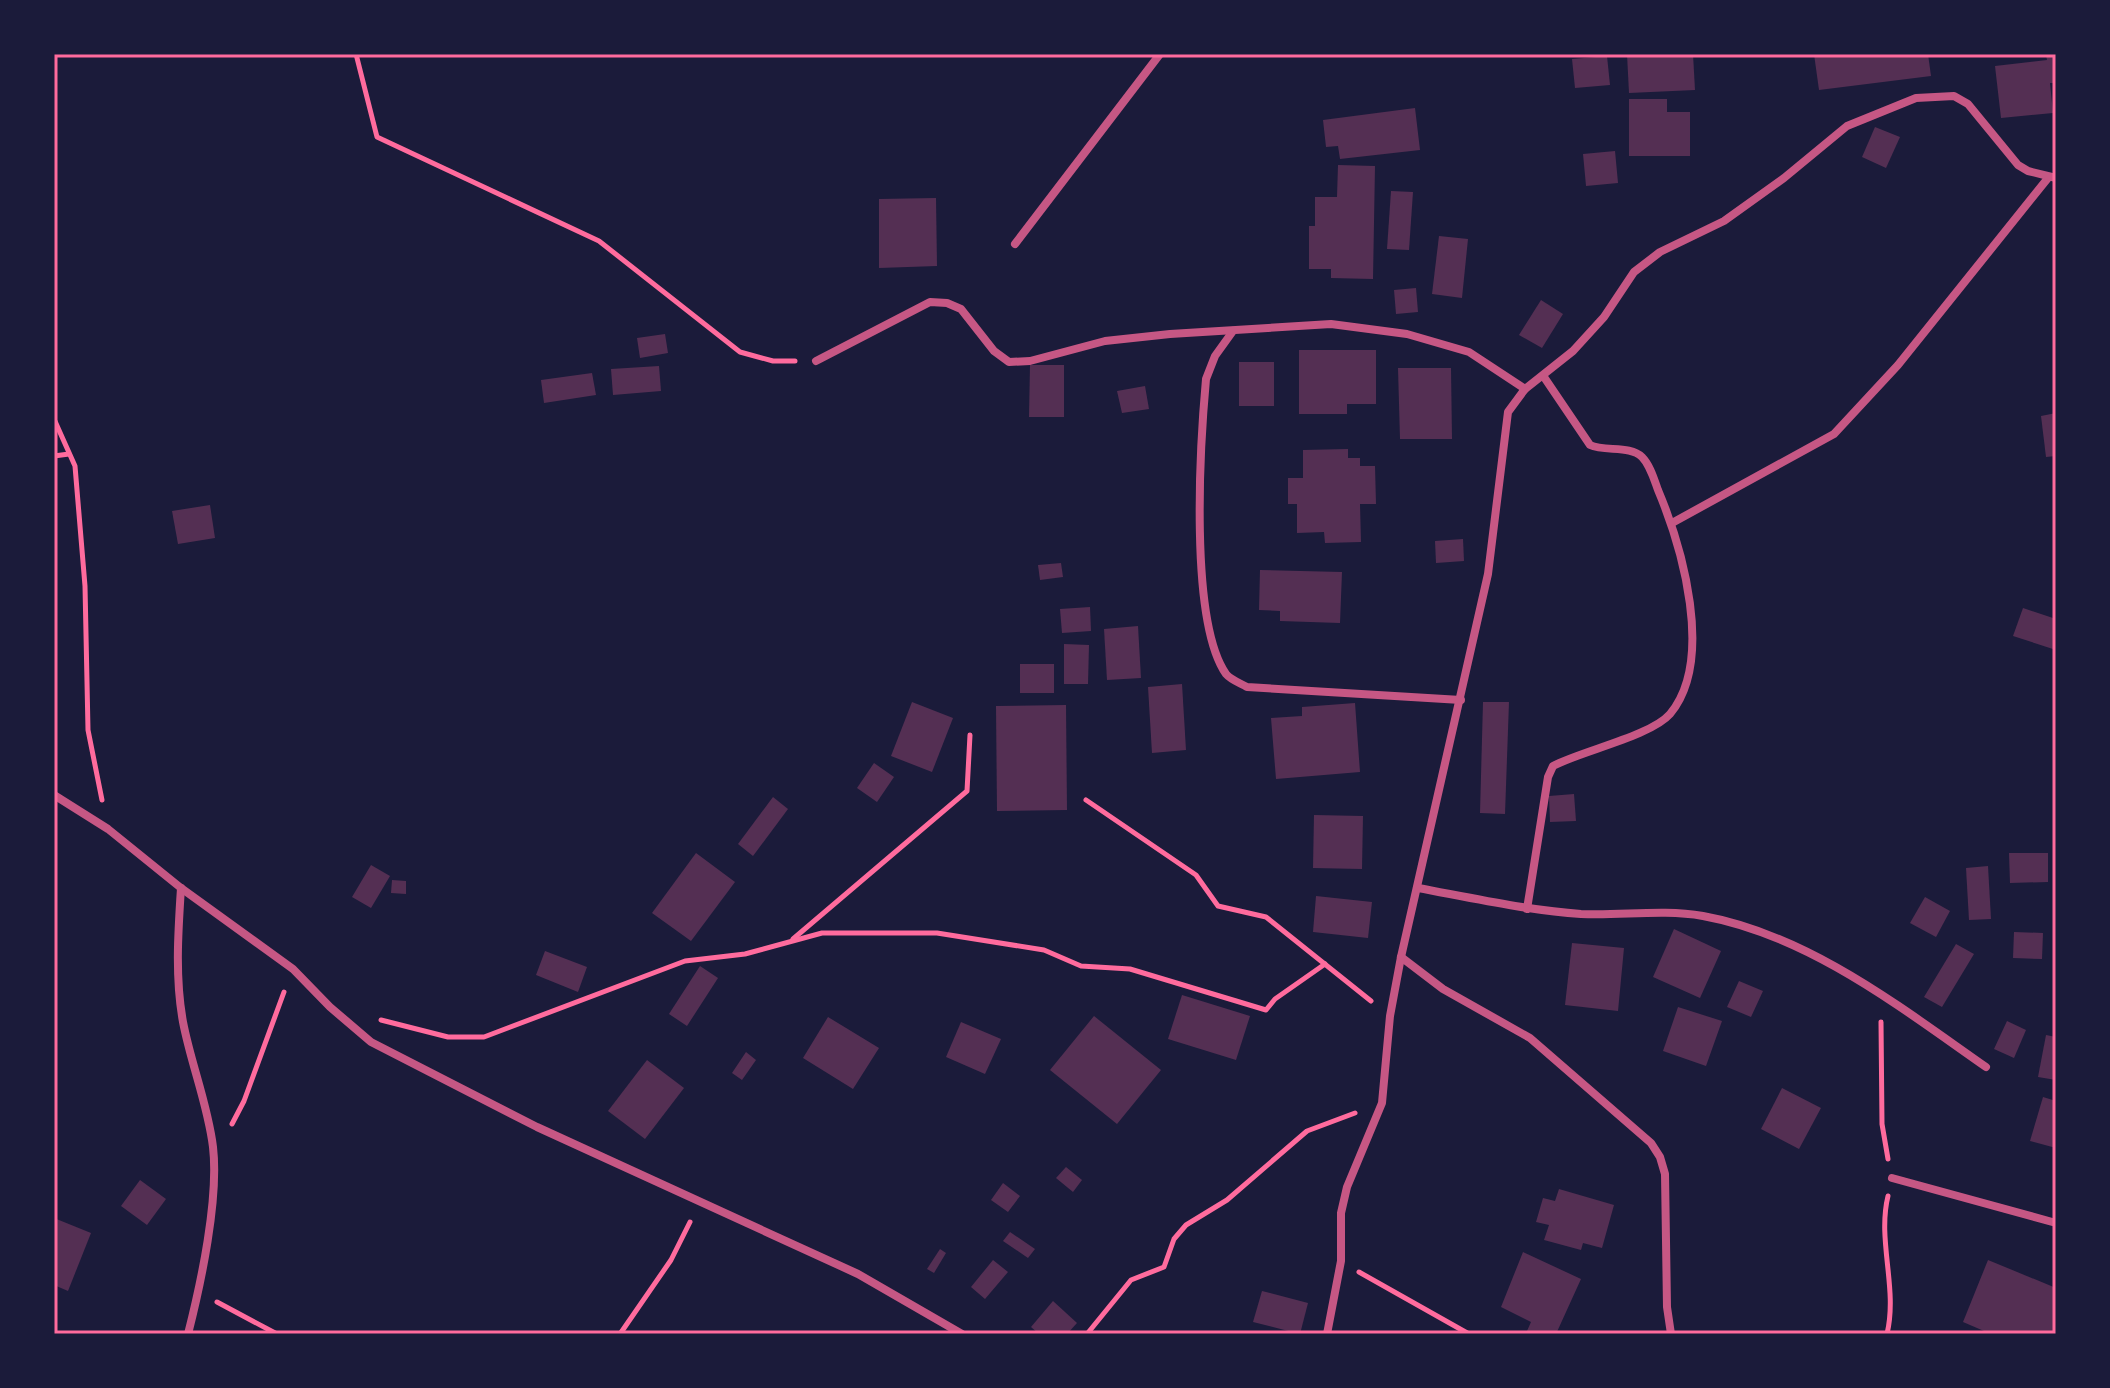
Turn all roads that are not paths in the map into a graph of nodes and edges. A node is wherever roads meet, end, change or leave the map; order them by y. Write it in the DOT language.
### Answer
graph roads {
  1 [pos="1160,54"];
  2 [pos="2052,178"];
  3 [pos="1015,244"];
  4 [pos="1233,331"];
  5 [pos="816,361"];
  6 [pos="1544,377"];
  7 [pos="1525,389"];
  8 [pos="1672,523"];
  9 [pos="1461,700"];
  10 [pos="54,795"];
  11 [pos="181,888"];
  12 [pos="1418,888"];
  13 [pos="1527,909"];
  14 [pos="1401,957"];
  15 [pos="1986,1067"];
  16 [pos="1892,1178"];
  17 [pos="2056,1223"];
  18 [pos="188,1334"];
  19 [pos="962,1334"];
  20 [pos="1327,1334"];
  21 [pos="1671,1334"];
  1 -- 3 [label="street"];
  2 -- 6 [label="street"];
  2 -- 8 [label="street"];
  4 -- 5 [label="street"];
  4 -- 7 [label="street"];
  4 -- 9 [label="street"];
  6 -- 7 [label="street"];
  6 -- 8 [label="street"];
  7 -- 9 [label="street"];
  8 -- 13 [label="street"];
  9 -- 12 [label="street"];
  10 -- 11 [label="street"];
  11 -- 18 [label="street"];
  11 -- 19 [label="street"];
  12 -- 13 [label="street"];
  12 -- 14 [label="street"];
  13 -- 15 [label="street"];
  14 -- 20 [label="street"];
  14 -- 21 [label="street"];
  16 -- 17 [label="street"];
}
